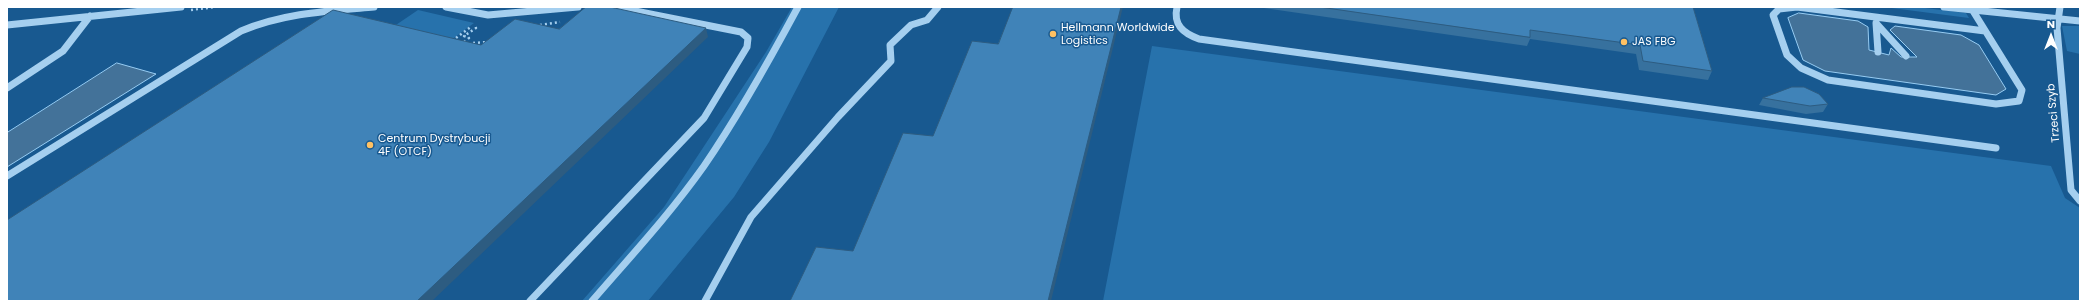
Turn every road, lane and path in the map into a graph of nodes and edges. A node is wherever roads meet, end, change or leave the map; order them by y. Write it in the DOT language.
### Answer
graph roads {
  1 [pos="181,7"];
  2 [pos="374,7"];
  3 [pos="446,7"];
  4 [pos="578,7"];
  5 [pos="615,7"];
  6 [pos="798,7"];
  7 [pos="937,7"];
  8 [pos="1177,7"];
  9 [pos="1944,7"];
  10 [pos="2060,7"];
  11 [pos="546,8"];
  12 [pos="628,8"];
  13 [pos="522,10"];
  14 [pos="1973,11"];
  15 [pos="90,16"];
  16 [pos="564,20"];
  17 [pos="1875,20"];
  18 [pos="2059,20"];
  19 [pos="2080,21"];
  20 [pos="474,23"];
  21 [pos="480,24"];
  22 [pos="7,25"];
  23 [pos="535,25"];
  24 [pos="1985,31"];
  25 [pos="453,39"];
  26 [pos="491,41"];
  27 [pos="464,42"];
  28 [pos="448,43"];
  29 [pos="1878,52"];
  30 [pos="1906,56"];
  31 [pos="7,88"];
  32 [pos="1996,148"];
  33 [pos="7,176"];
  34 [pos="2080,201"];
  35 [pos="530,301"];
  36 [pos="592,301"];
  37 [pos="704,301"];
  1 -- 15 [label="street"];
  2 -- 33 [label="street"];
  3 -- 13 [label="street"];
  4 -- 11 [label="street"];
  5 -- 12 [label="street"];
  6 -- 36 [label="street"];
  7 -- 37 [label="street"];
  8 -- 32 [label="street"];
  9 -- 14 [label="street"];
  10 -- 18 [label="street, Trzeci Szyb"];
  11 -- 13 [label="street"];
  12 -- 35 [label="street"];
  14 -- 18 [label="street"];
  14 -- 24 [label="street"];
  15 -- 22 [label="street"];
  15 -- 31 [label="street"];
  16 -- 23 [label="path"];
  17 -- 24 [label="street"];
  17 -- 24 [label="street"];
  17 -- 29 [label="street"];
  17 -- 30 [label="street"];
  18 -- 19 [label="street"];
  18 -- 34 [label="street, Trzeci Szyb"];
  20 -- 21 [label="path"];
  25 -- 27 [label="path"];
  25 -- 27 [label="path"];
  25 -- 28 [label="path"];
  26 -- 27 [label="path"];
}
